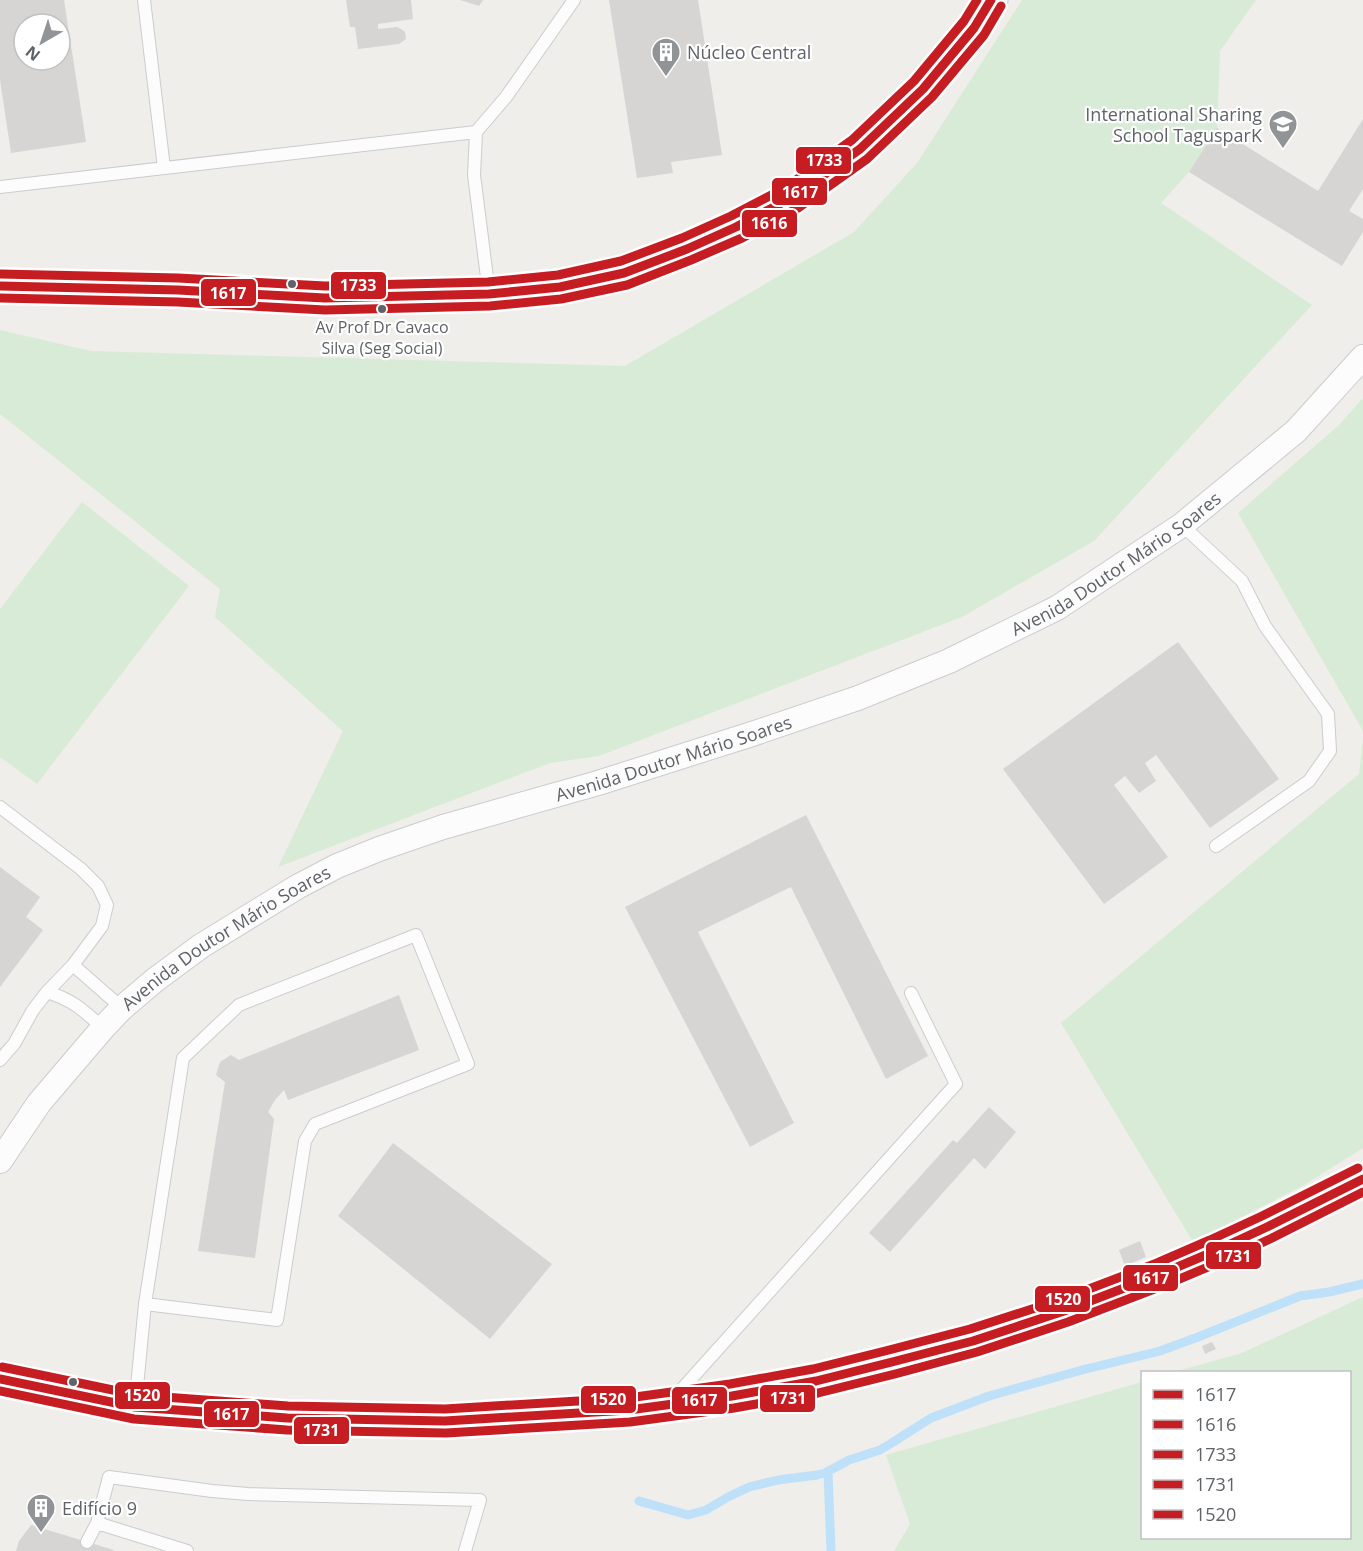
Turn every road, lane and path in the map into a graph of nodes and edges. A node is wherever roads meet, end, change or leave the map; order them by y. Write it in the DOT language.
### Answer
graph roads {
  1 [pos="144,0"];
  2 [pos="574,0"];
  3 [pos="991,0"];
  4 [pos="476,132"];
  5 [pos="164,168"];
  6 [pos="0,187"];
  7 [pos="0,286"];
  8 [pos="489,294"];
  9 [pos="1363,357"];
  10 [pos="1182,525"];
  11 [pos="0,807"];
  12 [pos="1215,846"];
  13 [pos="73,965"];
  14 [pos="47,992"];
  15 [pos="911,993"];
  16 [pos="123,1008"];
  17 [pos="103,1028"];
  18 [pos="0,1060"];
  19 [pos="0,1161"];
  20 [pos="1363,1179"];
  21 [pos="145,1304"];
  22 [pos="0,1379"];
  23 [pos="668,1405"];
  24 [pos="135,1407"];
  25 [pos="97,1523"];
  26 [pos="87,1542"];
  27 [pos="187,1551"];
  28 [pos="465,1551"];
  1 -- 5 [label="lane"];
  2 -- 4 [label="lane"];
  3 -- 8 [label="main road"];
  4 -- 5 [label="lane"];
  4 -- 8 [label="lane"];
  5 -- 6 [label="lane"];
  7 -- 8 [label="main road"];
  9 -- 10 [label="street, Avenida Doutor Mário Soares"];
  10 -- 12 [label="lane"];
  10 -- 16 [label="street, Avenida Doutor Mário Soares"];
  11 -- 13 [label="lane"];
  13 -- 14 [label="lane"];
  13 -- 16 [label="lane"];
  14 -- 17 [label="lane"];
  14 -- 18 [label="lane"];
  15 -- 23 [label="lane"];
  16 -- 17 [label="street, Avenida Doutor Mário Soares"];
  17 -- 19 [label="street, Avenida Doutor Mário Soares"];
  20 -- 23 [label="street"];
  21 -- 21 [label="lane"];
  21 -- 24 [label="lane"];
  22 -- 24 [label="street"];
  23 -- 24 [label="street"];
  25 -- 26 [label="lane"];
  25 -- 27 [label="lane"];
  25 -- 28 [label="lane"];
}
